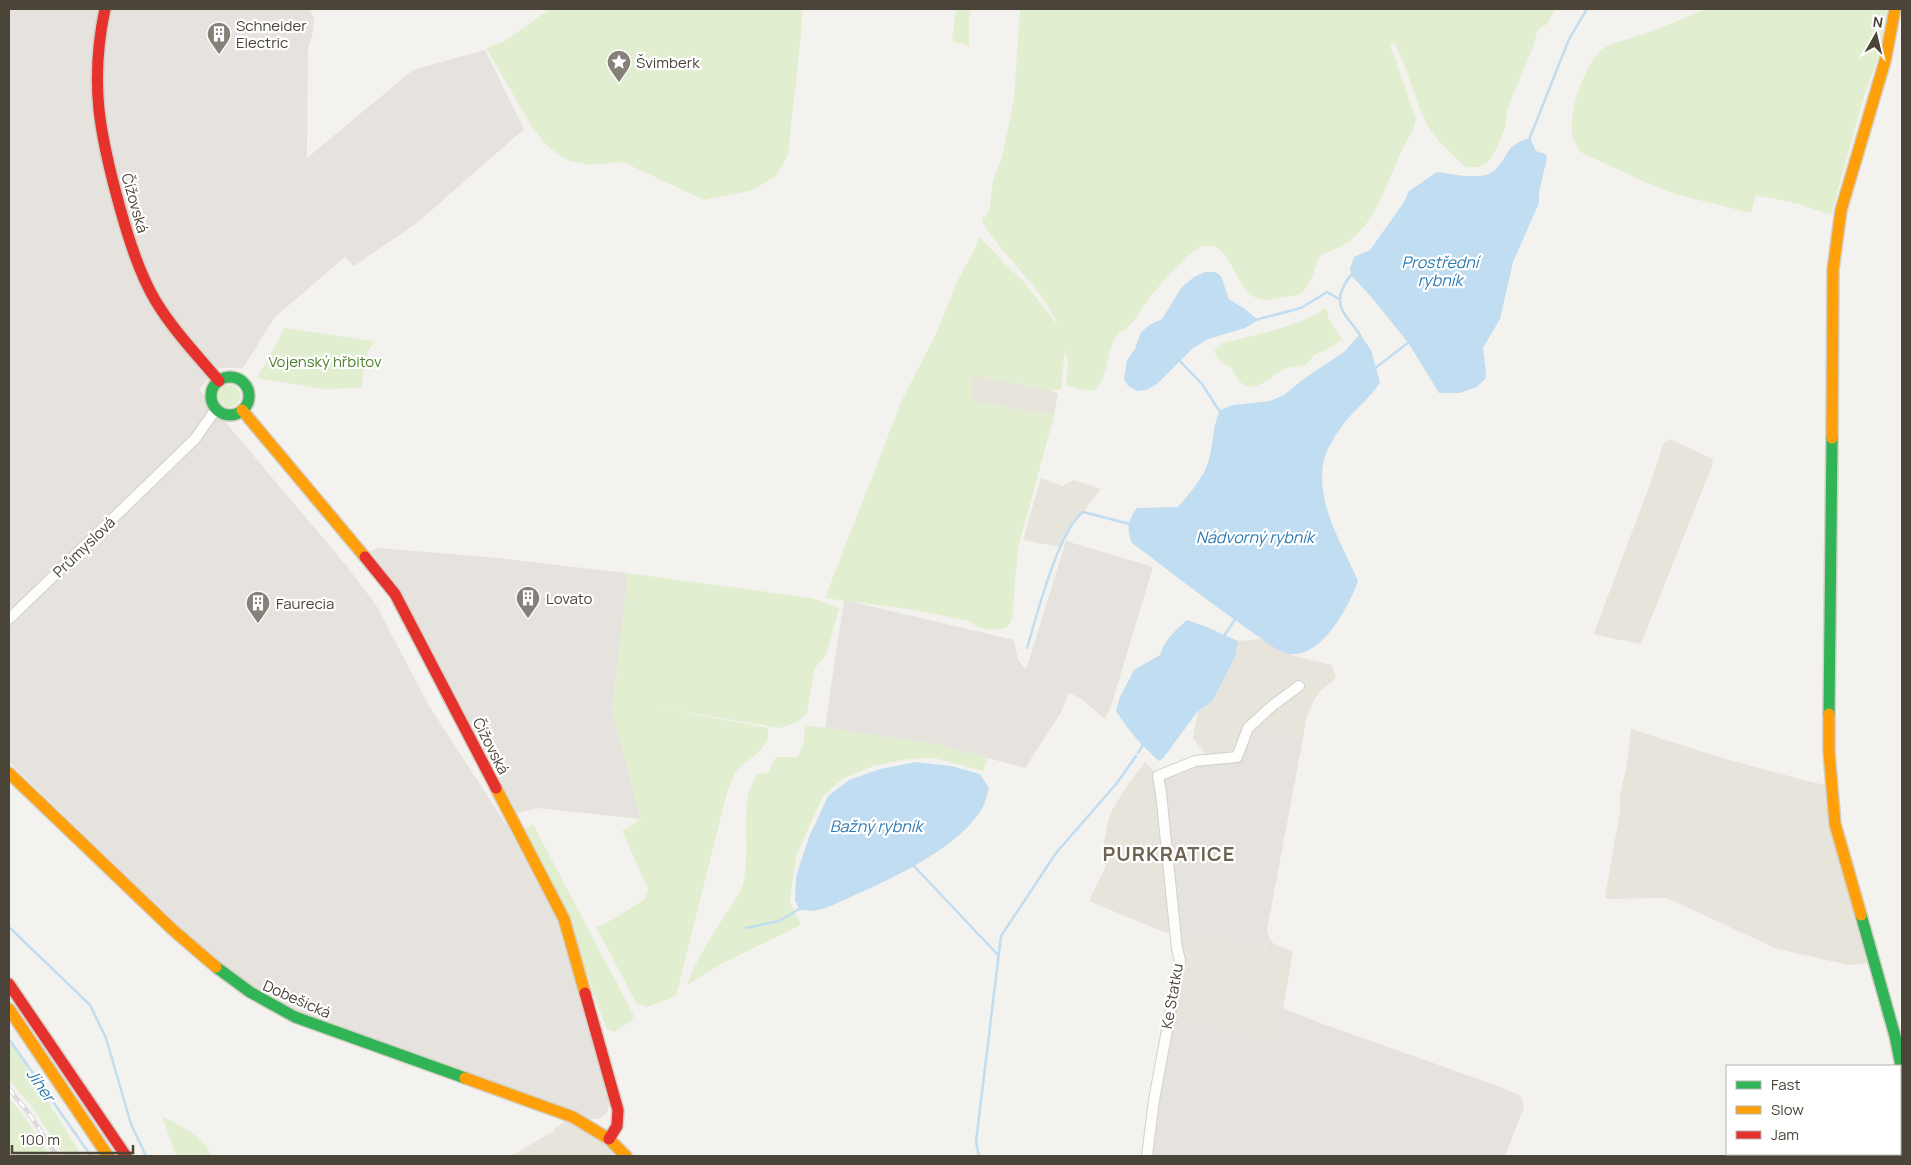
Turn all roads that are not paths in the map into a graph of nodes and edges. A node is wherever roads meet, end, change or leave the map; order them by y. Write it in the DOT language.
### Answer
graph roads {
  1 [pos="105,9"];
  2 [pos="1895,9"];
  3 [pos="219,381"];
  4 [pos="216,409"];
  5 [pos="242,410"];
  6 [pos="9,619"];
  7 [pos="1299,686"];
  8 [pos="9,773"];
  9 [pos="9,984"];
  10 [pos="9,1009"];
  11 [pos="1901,1065"];
  12 [pos="609,1139"];
  13 [pos="108,1156"];
  14 [pos="126,1156"];
  15 [pos="626,1156"];
  16 [pos="1146,1156"];
  1 -- 3 [label="main road, Čížovská"];
  2 -- 11 [label="main road"];
  3 -- 4 [label="main road"];
  3 -- 5 [label="main road"];
  4 -- 5 [label="main road"];
  4 -- 6 [label="street, Průmyslová"];
  5 -- 12 [label="main road, Čížovská"];
  7 -- 16 [label="street, Ke Statku"];
  8 -- 12 [label="main road, Dobešická"];
  9 -- 14 [label="main road"];
  10 -- 13 [label="main road"];
  12 -- 15 [label="main road, Dobešická"];
}
